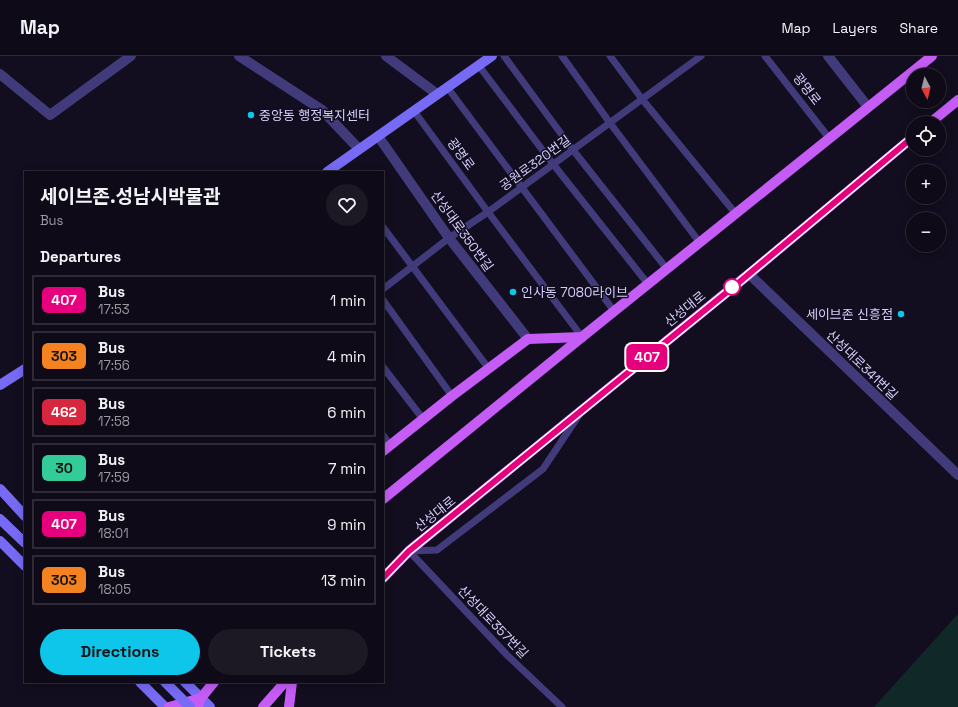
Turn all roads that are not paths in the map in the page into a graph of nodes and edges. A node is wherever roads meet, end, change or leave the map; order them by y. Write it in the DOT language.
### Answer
graph roads {
  1 [pos="131,56"];
  2 [pos="240,56"];
  3 [pos="386,56"];
  4 [pos="492,56"];
  5 [pos="504,56"];
  6 [pos="562,56"];
  7 [pos="610,56"];
  8 [pos="701,56"];
  9 [pos="765,56"];
  10 [pos="828,56"];
  11 [pos="932,56"];
  12 [pos="479,66"];
  13 [pos="0,74"];
  14 [pos="447,88"];
  15 [pos="437,94"];
  16 [pos="642,99"];
  17 [pos="958,100"];
  18 [pos="868,107"];
  19 [pos="414,111"];
  20 [pos="939,116"];
  21 [pos="610,123"];
  22 [pos="378,136"];
  23 [pos="829,138"];
  24 [pos="906,144"];
  25 [pos="360,149"];
  26 [pos="573,150"];
  27 [pos="554,164"];
  28 [pos="340,168"];
  29 [pos="330,171"];
  30 [pos="521,188"];
  31 [pos="488,212"];
  32 [pos="736,214"];
  33 [pos="384,228"];
  34 [pos="449,238"];
  35 [pos="700,243"];
  36 [pos="413,267"];
  37 [pos="667,269"];
  38 [pos="749,274"];
  39 [pos="648,284"];
  40 [pos="384,288"];
  41 [pos="384,301"];
  42 [pos="614,311"];
  43 [pos="582,336"];
  44 [pos="528,339"];
  45 [pos="384,368"];
  46 [pos="489,369"];
  47 [pos="24,370"];
  48 [pos="0,385"];
  49 [pos="452,396"];
  50 [pos="583,409"];
  51 [pos="422,419"];
  52 [pos="384,438"];
  53 [pos="387,448"];
  54 [pos="958,475"];
  55 [pos="0,488"];
  56 [pos="384,498"];
  57 [pos="24,515"];
  58 [pos="0,519"];
  59 [pos="0,541"];
  60 [pos="24,542"];
  61 [pos="409,551"];
  62 [pos="24,565"];
  63 [pos="384,577"];
  64 [pos="141,683"];
  65 [pos="166,683"];
  66 [pos="186,683"];
  67 [pos="213,683"];
  68 [pos="284,683"];
  69 [pos="292,683"];
  70 [pos="199,702"];
  71 [pos="165,707"];
  72 [pos="169,707"];
  73 [pos="190,707"];
  74 [pos="210,707"];
  75 [pos="263,707"];
  76 [pos="289,707"];
  77 [pos="562,707"];
  1 -- 13 [label="street"];
  2 -- 25 [label="street"];
  3 -- 15 [label="street"];
  4 -- 12 [label="main road"];
  5 -- 26 [label="lane"];
  6 -- 21 [label="lane"];
  7 -- 16 [label="lane"];
  8 -- 16 [label="lane, 공원로320번길"];
  9 -- 23 [label="lane, 광명로"];
  10 -- 18 [label="street"];
  11 -- 18 [label="main road"];
  12 -- 14 [label="main road"];
  12 -- 27 [label="lane"];
  14 -- 15 [label="main road"];
  14 -- 30 [label="lane"];
  15 -- 19 [label="main road"];
  16 -- 21 [label="lane, 공원로320번길"];
  16 -- 32 [label="lane"];
  17 -- 20 [label="main road"];
  18 -- 23 [label="main road"];
  19 -- 22 [label="main road"];
  19 -- 31 [label="lane, 광명로"];
  21 -- 26 [label="lane, 공원로320번길"];
  21 -- 35 [label="lane"];
  22 -- 25 [label="main road"];
  22 -- 34 [label="street, 산성대로350번길"];
  23 -- 32 [label="main road"];
  24 -- 38 [label="main road, 산성대로"];
  25 -- 28 [label="main road"];
  26 -- 27 [label="lane, 공원로320번길"];
  26 -- 37 [label="lane"];
  27 -- 30 [label="lane, 공원로320번길"];
  27 -- 39 [label="lane"];
  28 -- 29 [label="main road"];
  30 -- 31 [label="lane, 공원로320번길"];
  30 -- 42 [label="lane"];
  31 -- 34 [label="lane, 공원로320번길"];
  31 -- 43 [label="lane"];
  32 -- 35 [label="main road"];
  33 -- 36 [label="lane"];
  34 -- 36 [label="lane, 공원로320번길"];
  34 -- 44 [label="street, 산성대로350번길"];
  35 -- 37 [label="main road"];
  36 -- 40 [label="lane, 공원로320번길"];
  36 -- 46 [label="lane"];
  37 -- 39 [label="main road"];
  38 -- 50 [label="main road, 산성대로"];
  38 -- 54 [label="street, 산성대로341번길"];
  39 -- 42 [label="main road"];
  41 -- 49 [label="lane"];
  42 -- 43 [label="main road"];
  43 -- 44 [label="main road"];
  43 -- 56 [label="main road"];
  44 -- 46 [label="main road"];
  45 -- 51 [label="lane"];
  46 -- 49 [label="main road"];
  47 -- 48 [label="main road"];
  49 -- 51 [label="main road"];
  50 -- 61 [label="main road, 산성대로"];
  50 -- 61 [label="lane"];
  51 -- 53 [label="main road"];
  52 -- 53 [label="lane"];
  55 -- 57 [label="main road"];
  58 -- 60 [label="main road"];
  59 -- 62 [label="main road"];
  61 -- 63 [label="main road, 산성대로"];
  61 -- 77 [label="lane, 산성대로357번길"];
  64 -- 71 [label="main road"];
  65 -- 73 [label="main road, bridge"];
  66 -- 70 [label="main road"];
  67 -- 70 [label="main road"];
  68 -- 75 [label="main road"];
  69 -- 76 [label="main road"];
  70 -- 72 [label="main road"];
  70 -- 74 [label="main road"];
}
